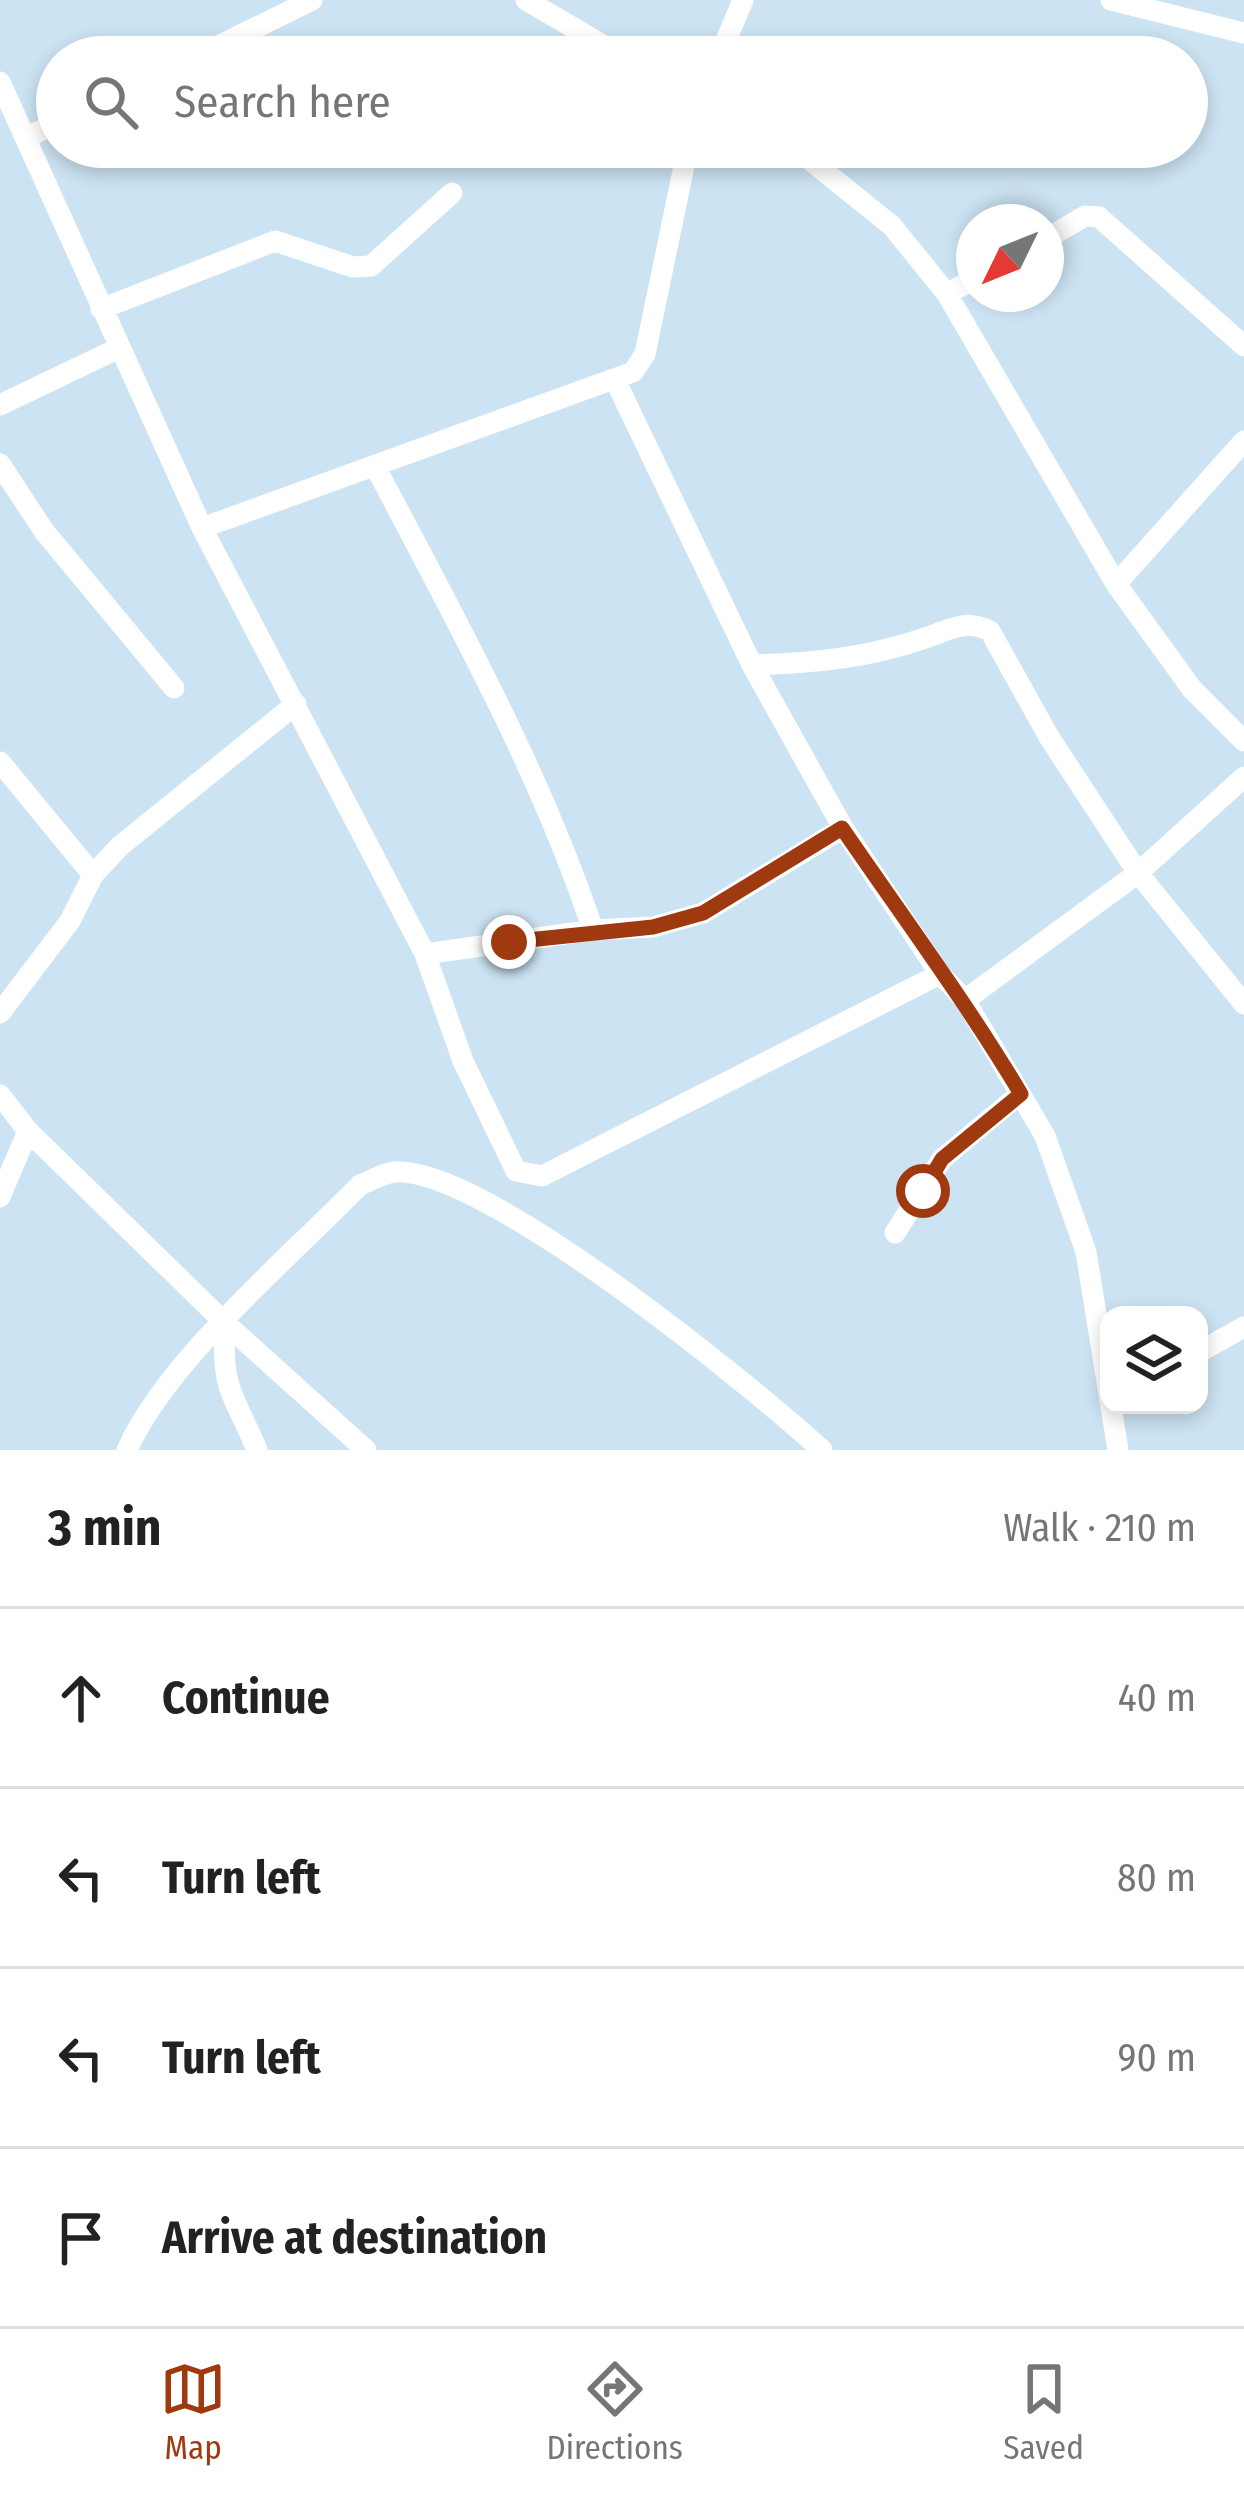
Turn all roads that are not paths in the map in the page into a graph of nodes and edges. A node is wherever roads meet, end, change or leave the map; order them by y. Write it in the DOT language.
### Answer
graph roads {
  1 [pos="312,0"];
  2 [pos="526,0"];
  3 [pos="743,0"];
  4 [pos="1111,0"];
  5 [pos="1244,32"];
  6 [pos="239,36"];
  7 [pos="587,36"];
  8 [pos="728,36"];
  9 [pos="0,82"];
  10 [pos="16,132"];
  11 [pos="684,168"];
  12 [pos="820,168"];
  13 [pos="452,193"];
  14 [pos="1064,228"];
  15 [pos="956,289"];
  16 [pos="947,294"];
  17 [pos="101,309"];
  18 [pos="1244,346"];
  19 [pos="118,348"];
  20 [pos="616,382"];
  21 [pos="0,405"];
  22 [pos="1244,441"];
  23 [pos="0,464"];
  24 [pos="375,466"];
  25 [pos="202,528"];
  26 [pos="1115,584"];
  27 [pos="752,664"];
  28 [pos="174,688"];
  29 [pos="296,704"];
  30 [pos="1244,741"];
  31 [pos="0,762"];
  32 [pos="1244,777"];
  33 [pos="842,828"];
  34 [pos="1138,873"];
  35 [pos="94,875"];
  36 [pos="592,930"];
  37 [pos="425,954"];
  38 [pos="940,974"];
  39 [pos="965,1000"];
  40 [pos="1244,1004"];
  41 [pos="0,1013"];
  42 [pos="1021,1094"];
  43 [pos="0,1095"];
  44 [pos="28,1131"];
  45 [pos="0,1197"];
  46 [pos="895,1233"];
  47 [pos="225,1323"];
  48 [pos="1244,1327"];
  49 [pos="1100,1339"];
  50 [pos="1208,1347"];
  51 [pos="1112,1414"];
  52 [pos="127,1450"];
  53 [pos="257,1450"];
  54 [pos="366,1450"];
  55 [pos="822,1450"];
  56 [pos="1118,1450"];
  1 -- 6 [label="street"];
  2 -- 7 [label="street"];
  3 -- 8 [label="street"];
  4 -- 5 [label="street"];
  9 -- 10 [label="street"];
  10 -- 17 [label="street"];
  11 -- 20 [label="street"];
  12 -- 16 [label="street"];
  13 -- 17 [label="street"];
  14 -- 18 [label="street"];
  15 -- 16 [label="street"];
  16 -- 26 [label="street"];
  17 -- 19 [label="street"];
  19 -- 21 [label="street"];
  19 -- 25 [label="street"];
  20 -- 24 [label="street"];
  20 -- 27 [label="street"];
  22 -- 26 [label="street"];
  23 -- 28 [label="street"];
  24 -- 25 [label="street"];
  24 -- 36 [label="street"];
  25 -- 29 [label="street"];
  26 -- 30 [label="street"];
  27 -- 33 [label="street"];
  27 -- 34 [label="street"];
  29 -- 35 [label="street"];
  29 -- 37 [label="street"];
  31 -- 35 [label="street"];
  32 -- 34 [label="street"];
  33 -- 36 [label="street"];
  33 -- 38 [label="street"];
  34 -- 39 [label="street"];
  34 -- 40 [label="street"];
  35 -- 41 [label="street"];
  36 -- 37 [label="street"];
  37 -- 38 [label="street"];
  38 -- 39 [label="street"];
  39 -- 42 [label="street"];
  42 -- 46 [label="street"];
  42 -- 49 [label="street"];
  43 -- 44 [label="street"];
  44 -- 45 [label="street"];
  44 -- 47 [label="street"];
  47 -- 52 [label="street"];
  47 -- 53 [label="street"];
  47 -- 54 [label="street"];
  47 -- 55 [label="street"];
  48 -- 50 [label="street"];
  51 -- 56 [label="street"];
}
